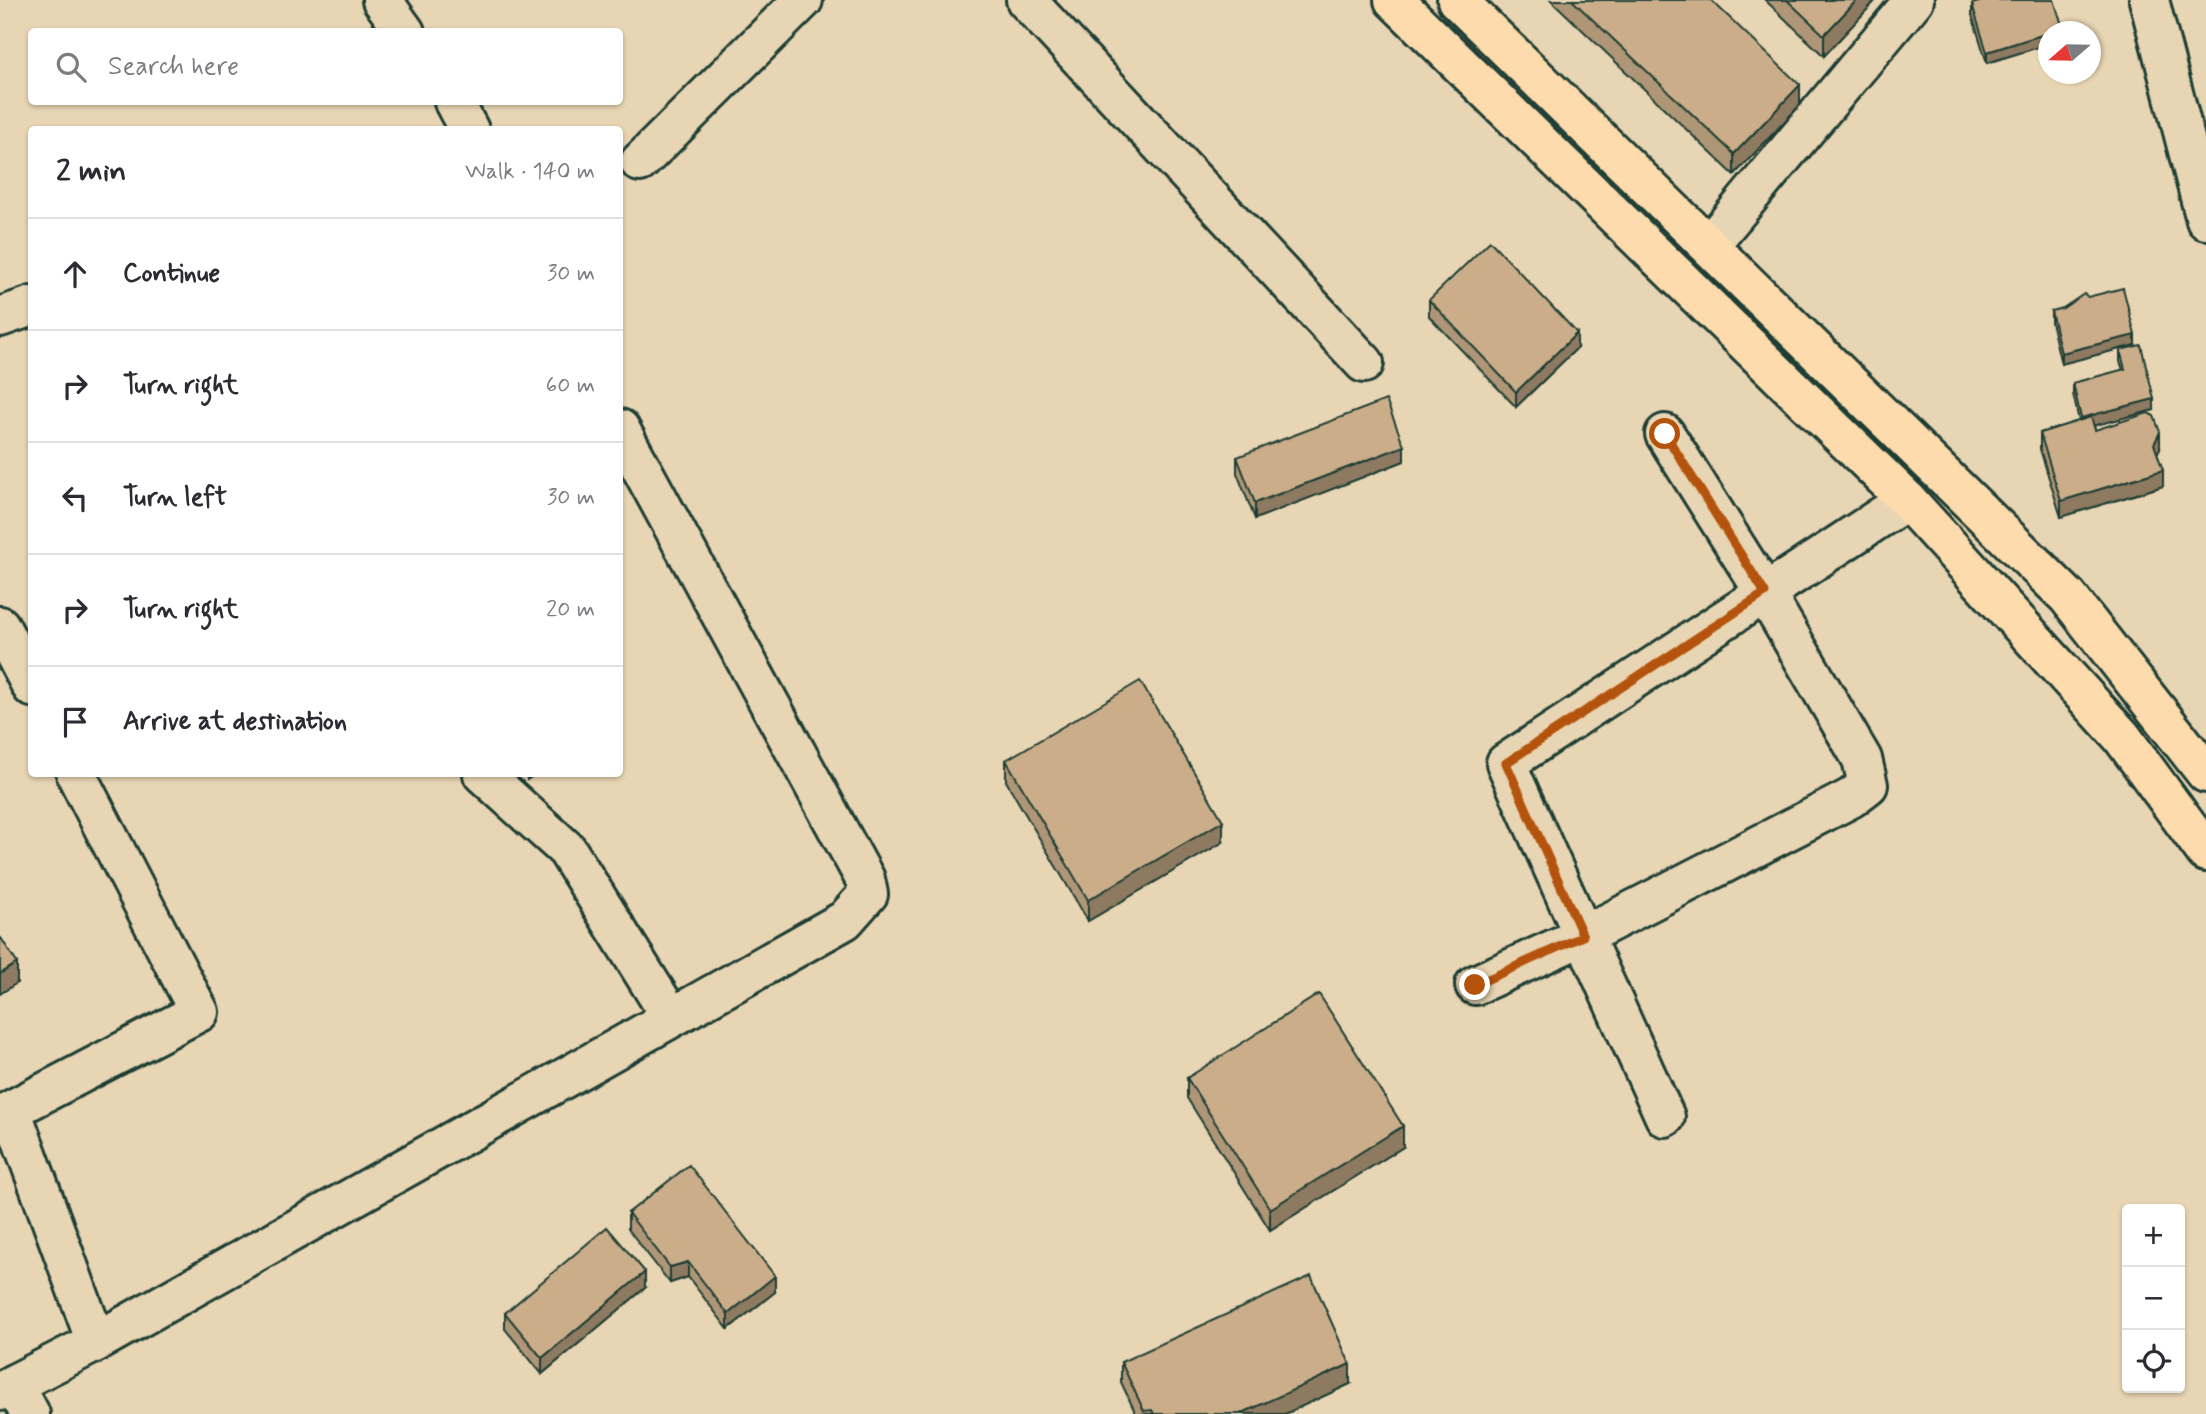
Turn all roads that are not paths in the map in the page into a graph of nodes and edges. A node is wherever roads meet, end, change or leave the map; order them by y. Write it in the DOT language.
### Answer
graph roads {
  1 [pos="383,0"];
  2 [pos="803,0"];
  3 [pos="1026,0"];
  4 [pos="1394,0"];
  5 [pos="1457,0"];
  6 [pos="1914,0"];
  7 [pos="2149,0"];
  8 [pos="402,28"];
  9 [pos="1788,87"];
  10 [pos="456,105"];
  11 [pos="1817,116"];
  12 [pos="467,126"];
  13 [pos="639,162"];
  14 [pos="2206,220"];
  15 [pos="1710,244"];
  16 [pos="28,307"];
  17 [pos="0,317"];
  18 [pos="1364,363"];
  19 [pos="623,434"];
  20 [pos="1665,434"];
  21 [pos="1908,500"];
  22 [pos="1765,593"];
  23 [pos="0,626"];
  24 [pos="28,679"];
  25 [pos="2206,773"];
  26 [pos="78,777"];
  27 [pos="486,777"];
  28 [pos="2206,852"];
  29 [pos="1583,936"];
  30 [pos="1475,985"];
  31 [pos="671,1017"];
  32 [pos="1665,1117"];
  33 [pos="96,1342"];
  34 [pos="15,1396"];
  1 -- 8 [label="street"];
  2 -- 13 [label="street"];
  3 -- 18 [label="street"];
  4 -- 21 [label="main road"];
  5 -- 15 [label="main road"];
  6 -- 11 [label="street"];
  7 -- 14 [label="street"];
  9 -- 11 [label="street"];
  10 -- 12 [label="street"];
  11 -- 15 [label="street"];
  15 -- 25 [label="main road"];
  16 -- 17 [label="street"];
  19 -- 31 [label="street"];
  20 -- 22 [label="street"];
  21 -- 22 [label="street"];
  21 -- 28 [label="main road"];
  22 -- 29 [label="street"];
  22 -- 29 [label="street"];
  23 -- 24 [label="street"];
  26 -- 33 [label="street"];
  27 -- 31 [label="street"];
  29 -- 30 [label="street"];
  29 -- 32 [label="street"];
  31 -- 33 [label="street"];
  33 -- 34 [label="street"];
}
